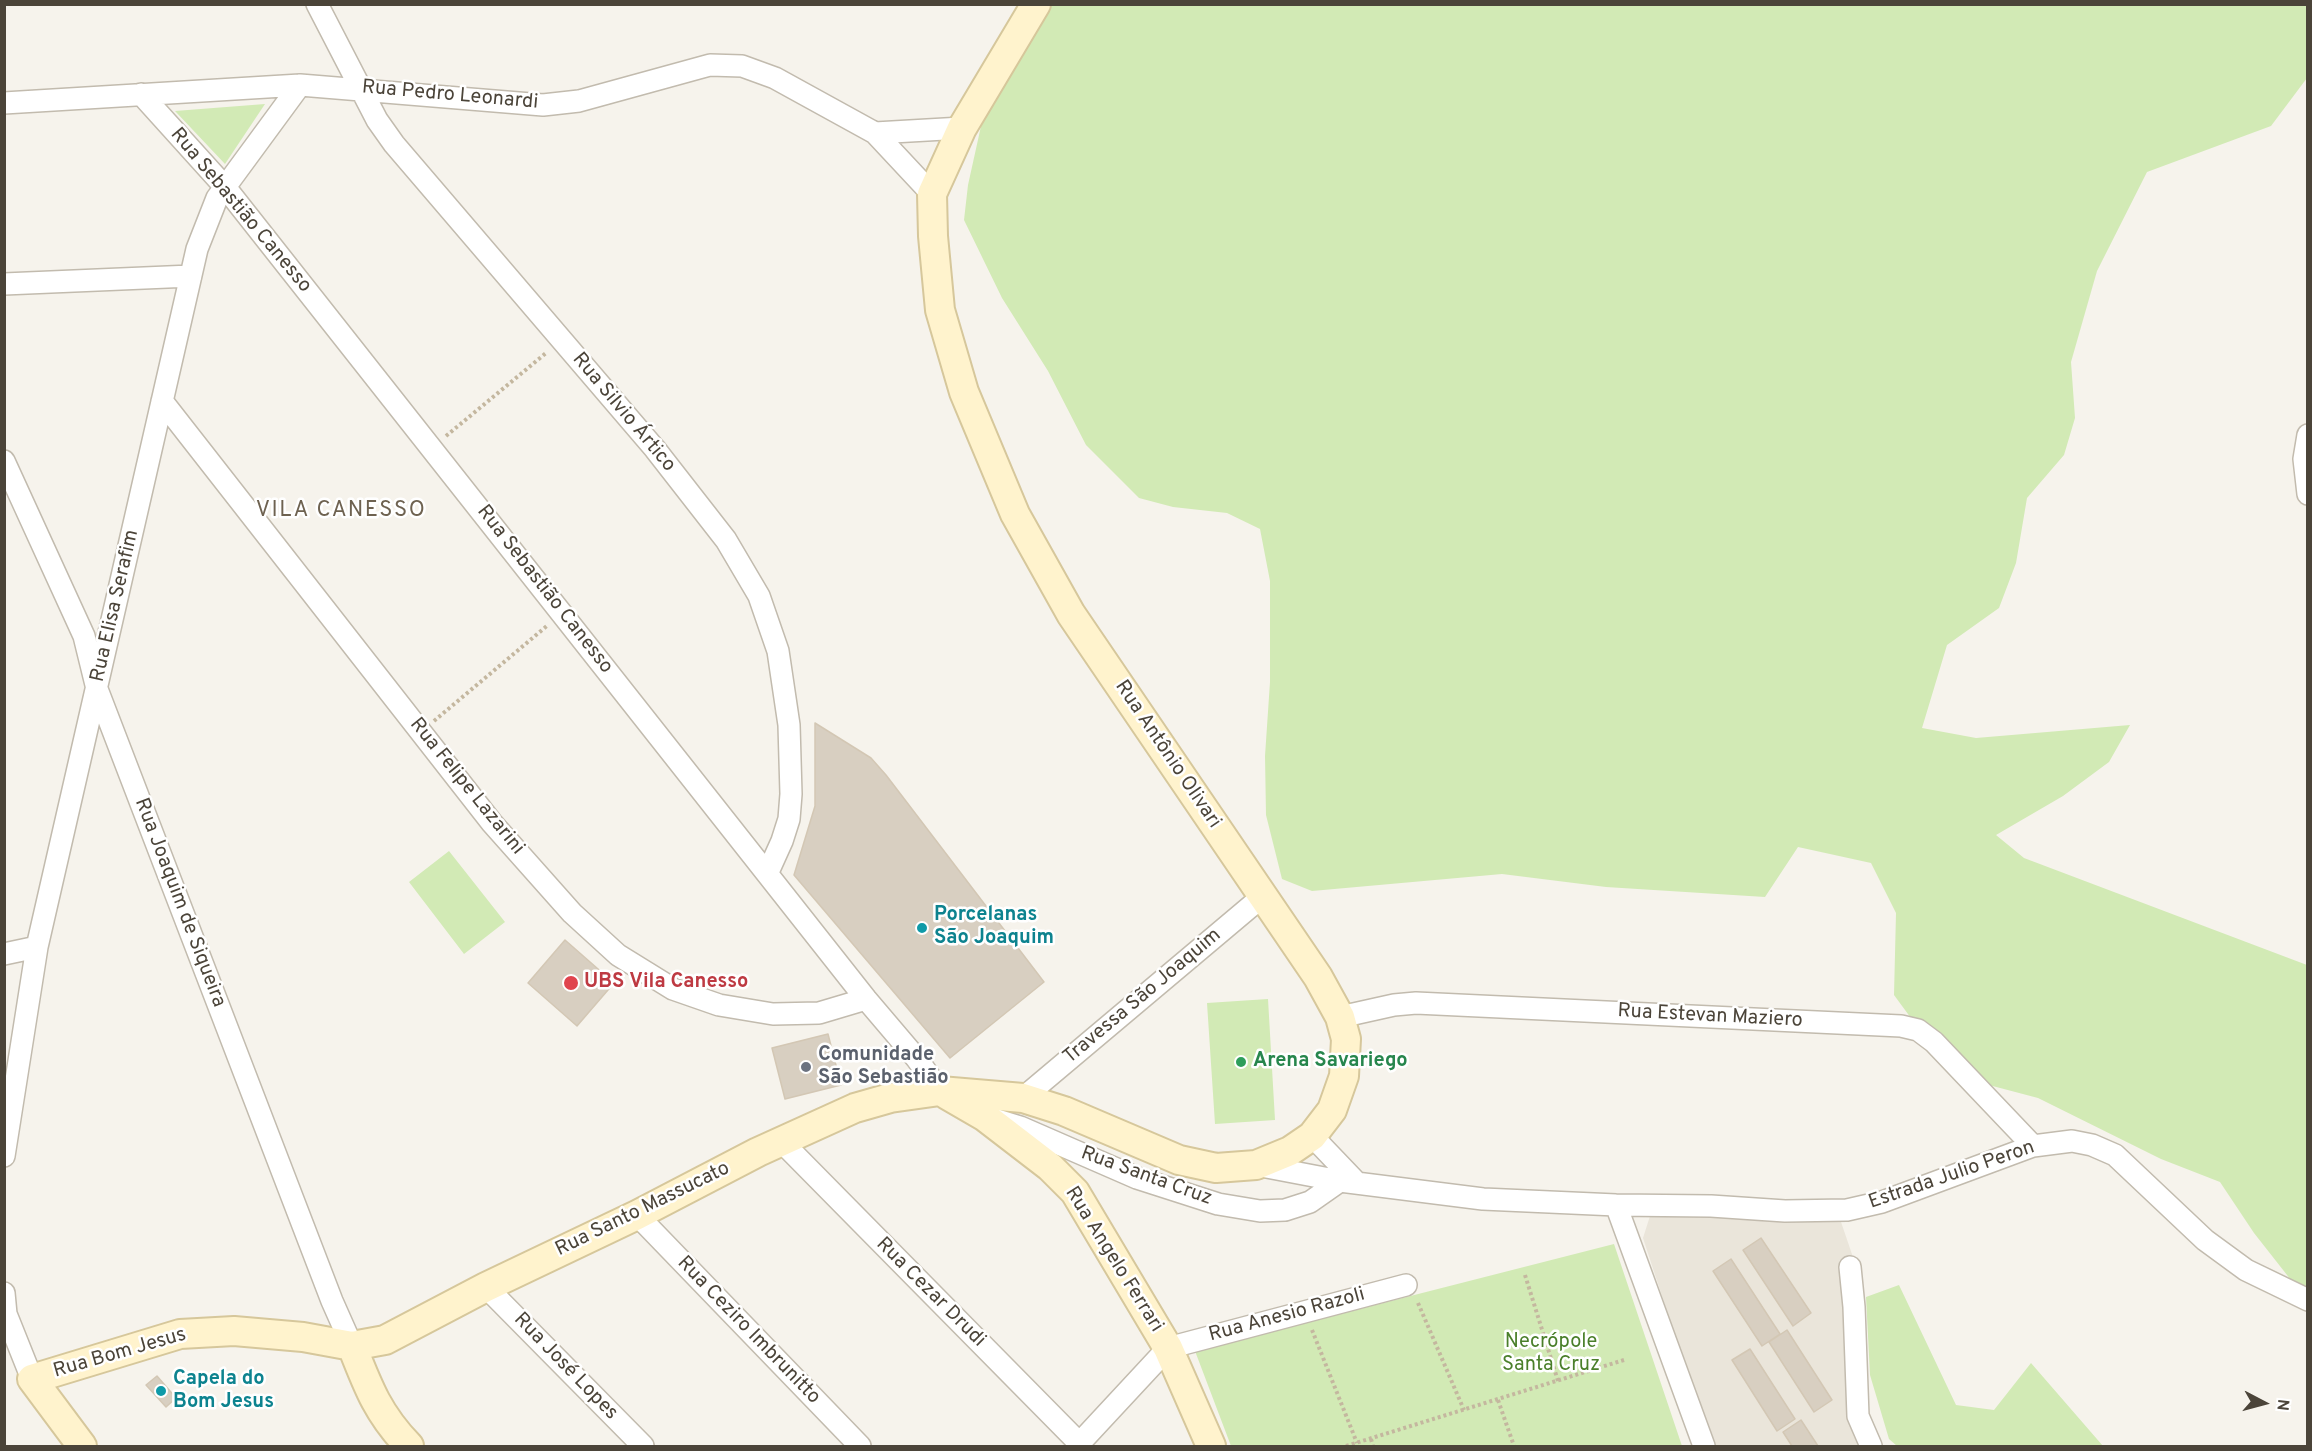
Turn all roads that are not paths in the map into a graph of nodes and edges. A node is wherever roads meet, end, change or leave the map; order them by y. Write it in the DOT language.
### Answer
graph roads {
  1 [pos="317,4"];
  2 [pos="1036,4"];
  3 [pos="300,85"];
  4 [pos="362,89"];
  5 [pos="141,94"];
  6 [pos="4,103"];
  7 [pos="962,128"];
  8 [pos="875,133"];
  9 [pos="225,187"];
  10 [pos="932,194"];
  11 [pos="191,276"];
  12 [pos="4,284"];
  13 [pos="162,401"];
  14 [pos="2307,435"];
  15 [pos="4,462"];
  16 [pos="2307,494"];
  17 [pos="97,689"];
  18 [pos="768,872"];
  19 [pos="1263,896"];
  20 [pos="37,947"];
  21 [pos="4,954"];
  22 [pos="866,999"];
  23 [pos="1340,1017"];
  24 [pos="940,1091"];
  25 [pos="1023,1098"];
  26 [pos="985,1117"];
  27 [pos="1312,1136"];
  28 [pos="781,1141"];
  29 [pos="2033,1146"];
  30 [pos="4,1156"];
  31 [pos="1256,1165"];
  32 [pos="1348,1182"];
  33 [pos="1616,1205"];
  34 [pos="637,1215"];
  35 [pos="1850,1267"];
  36 [pos="1406,1285"];
  37 [pos="486,1287"];
  38 [pos="4,1293"];
  39 [pos="2307,1300"];
  40 [pos="352,1346"];
  41 [pos="1168,1348"];
  42 [pos="32,1379"];
  43 [pos="1078,1445"];
  44 [pos="82,1446"];
  45 [pos="409,1446"];
  46 [pos="643,1446"];
  47 [pos="860,1446"];
  48 [pos="1212,1446"];
  49 [pos="1704,1446"];
  50 [pos="1871,1446"];
  1 -- 4 [label="street, Rua Silvio Ártico"];
  2 -- 7 [label="street, Rua Antônio Olivari"];
  3 -- 4 [label="street, Rua Pedro Leonardi"];
  3 -- 5 [label="street, Rua Pedro Leonardi"];
  3 -- 9 [label="street, Rua Elisa Serafim"];
  4 -- 8 [label="street, Rua Pedro Leonardi"];
  4 -- 18 [label="street, Rua Silvio Ártico"];
  5 -- 6 [label="street, Rua Pedro Leonardi"];
  5 -- 9 [label="street, Rua Sebastião Canesso"];
  7 -- 8 [label="street"];
  7 -- 10 [label="street, Rua Antônio Olivari"];
  8 -- 10 [label="street, Rua Pedro Leonardi"];
  9 -- 11 [label="street, Rua Elisa Serafim"];
  9 -- 18 [label="street, Rua Sebastião Canesso"];
  10 -- 19 [label="street, Rua Antônio Olivari"];
  11 -- 12 [label="street"];
  11 -- 13 [label="street, Rua Elisa Serafim"];
  13 -- 17 [label="street, Rua Elisa Serafim"];
  13 -- 22 [label="street, Rua Felipe Lazarini"];
  14 -- 16 [label="street"];
  15 -- 17 [label="street, Rua Joaquim de Siqueira"];
  17 -- 20 [label="street, Rua Elisa Serafim"];
  17 -- 40 [label="street, Rua Joaquim de Siqueira"];
  18 -- 22 [label="street, Rua Sebastião Canesso"];
  19 -- 23 [label="street, Rua Antônio Olivari"];
  19 -- 25 [label="street, Travessa São Joaquim"];
  20 -- 21 [label="street"];
  20 -- 30 [label="street, Rua Elisa Serafim"];
  22 -- 24 [label="street, Rua Sebastião Canesso"];
  23 -- 27 [label="street, Rua Antônio Olivari"];
  23 -- 29 [label="street, Rua Estevan Maziero"];
  24 -- 25 [label="street, Rua Antônio Olivari"];
  24 -- 26 [label="street, Rua Angelo Ferrari"];
  24 -- 28 [label="street, Rua Santo Massucato"];
  25 -- 31 [label="street, Rua Antônio Olivari"];
  26 -- 32 [label="street, Rua Santa Cruz"];
  26 -- 41 [label="street, Rua Angelo Ferrari"];
  27 -- 31 [label="street, Rua Antônio Olivari"];
  27 -- 32 [label="street"];
  28 -- 34 [label="street, Rua Santo Massucato"];
  28 -- 43 [label="street, Rua Cezar Drudi"];
  29 -- 33 [label="street, Estrada Julio Peron"];
  29 -- 39 [label="street, Estrada Julio Peron"];
  31 -- 32 [label="street, Estrada Julio Peron"];
  32 -- 33 [label="street, Estrada Julio Peron"];
  33 -- 49 [label="street"];
  34 -- 37 [label="street, Rua Santo Massucato"];
  34 -- 47 [label="street, Rua Ceziro Imbrunitto"];
  35 -- 50 [label="street"];
  36 -- 41 [label="street, Rua Anesio Razoli"];
  37 -- 40 [label="street, Rua Santo Massucato"];
  37 -- 46 [label="street, Rua José Lopes"];
  38 -- 42 [label="street"];
  40 -- 42 [label="street, Rua Bom Jesus"];
  40 -- 45 [label="street"];
  41 -- 43 [label="street"];
  41 -- 48 [label="street, Rua Angelo Ferrari"];
  42 -- 44 [label="street"];
}
